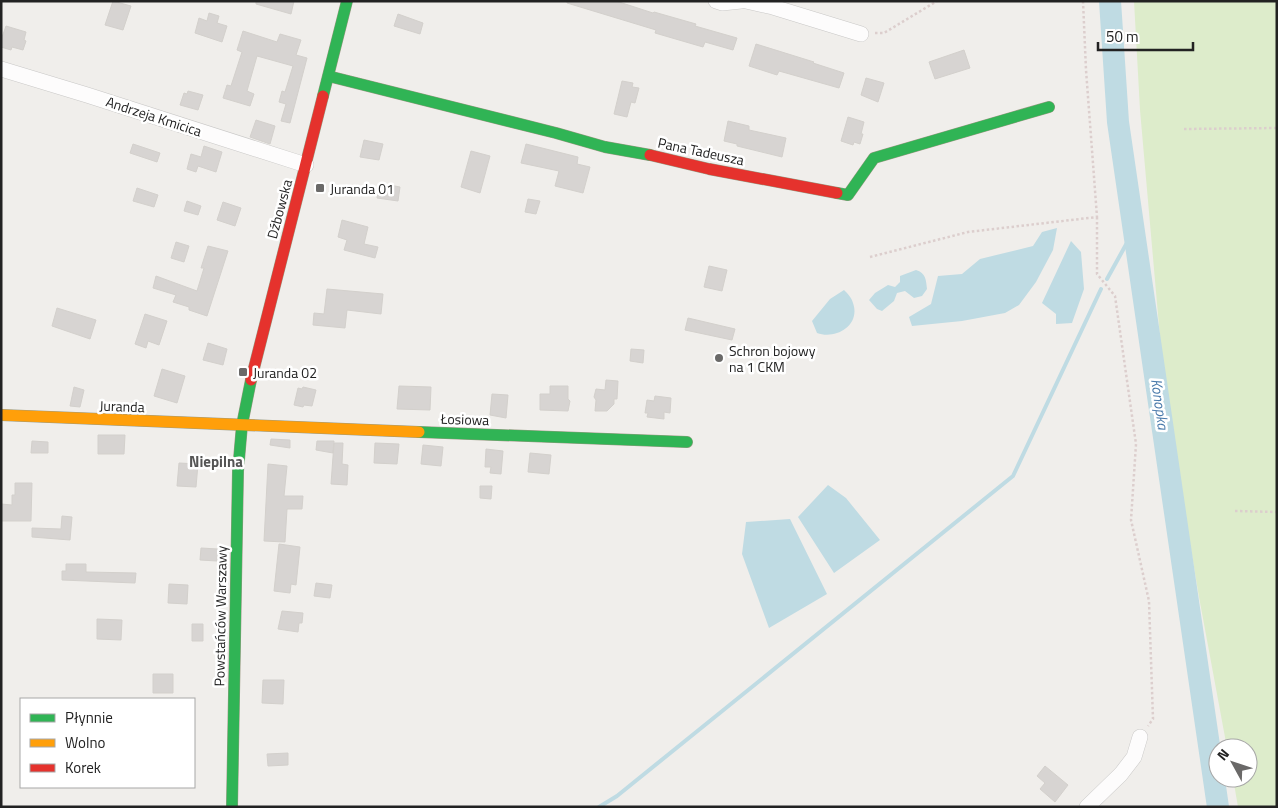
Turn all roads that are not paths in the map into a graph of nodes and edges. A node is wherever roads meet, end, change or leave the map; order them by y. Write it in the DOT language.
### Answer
graph roads {
  1 [pos="347,1"];
  2 [pos="716,1"];
  3 [pos="741,1"];
  4 [pos="746,1"];
  5 [pos="861,34"];
  6 [pos="1,69"];
  7 [pos="328,76"];
  8 [pos="1049,108"];
  9 [pos="306,165"];
  10 [pos="1,414"];
  11 [pos="242,425"];
  12 [pos="687,442"];
  13 [pos="1140,737"];
  14 [pos="232,807"];
  15 [pos="1087,807"];
  1 -- 7 [label="street, Dźbowska"];
  2 -- 3 [label="street"];
  4 -- 5 [label="street"];
  6 -- 9 [label="street, Andrzeja Kmicica"];
  7 -- 8 [label="street, Pana Tadeusza"];
  7 -- 9 [label="street, Dźbowska"];
  9 -- 11 [label="street, Dźbowska"];
  10 -- 11 [label="street, Juranda"];
  11 -- 12 [label="street, Łosiowa"];
  11 -- 14 [label="street, Powstańców Warszawy"];
  13 -- 15 [label="street"];
}
